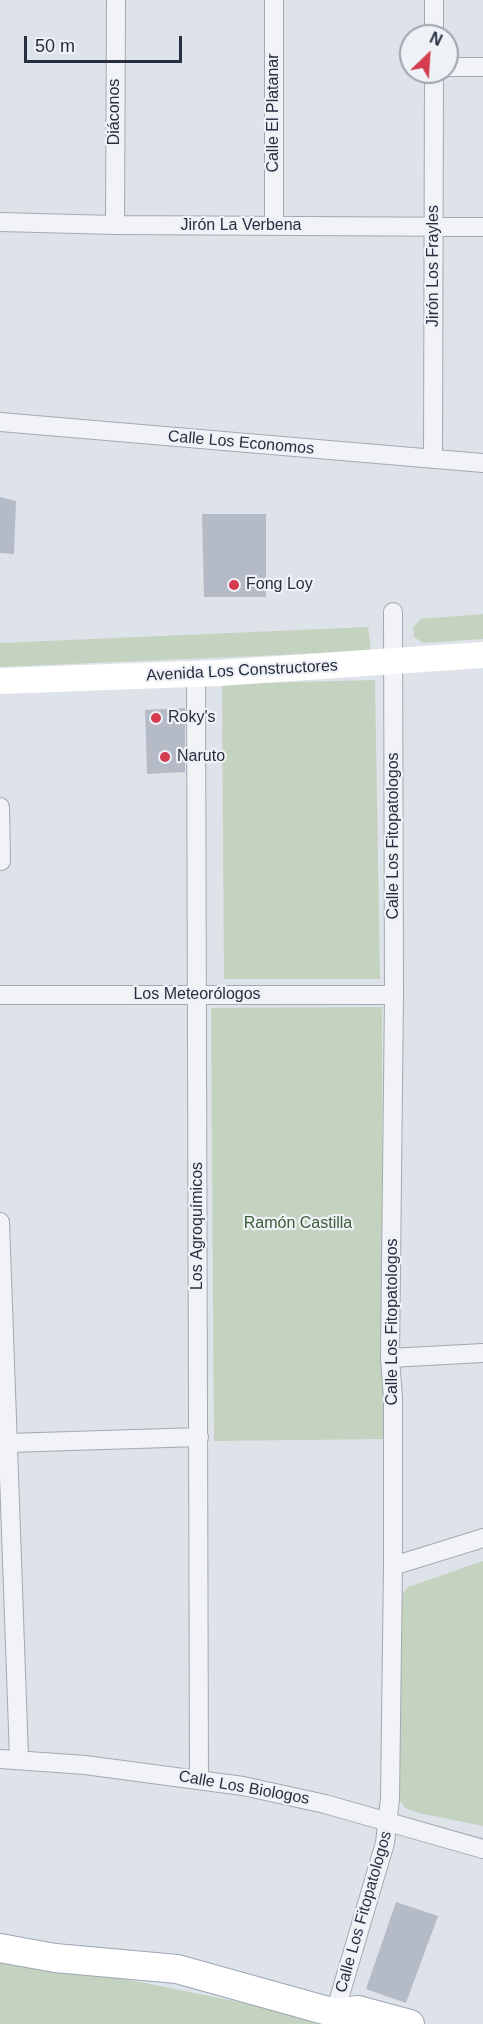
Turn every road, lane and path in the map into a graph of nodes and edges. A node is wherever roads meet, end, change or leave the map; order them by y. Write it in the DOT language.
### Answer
graph roads {
  1 [pos="116,0"];
  2 [pos="274,0"];
  3 [pos="434,0"];
  4 [pos="434,24"];
  5 [pos="459,67"];
  6 [pos="483,67"];
  7 [pos="434,84"];
  8 [pos="0,222"];
  9 [pos="115,225"];
  10 [pos="274,226"];
  11 [pos="434,227"];
  12 [pos="483,227"];
  13 [pos="0,422"];
  14 [pos="433,459"];
  15 [pos="483,463"];
  16 [pos="393,612"];
  17 [pos="483,656"];
  18 [pos="394,663"];
  19 [pos="196,674"];
  20 [pos="0,681"];
  21 [pos="0,807"];
  22 [pos="1,861"];
  23 [pos="0,995"];
  24 [pos="197,995"];
  25 [pos="394,995"];
  26 [pos="0,1222"];
  27 [pos="483,1353"];
  28 [pos="390,1358"];
  29 [pos="199,1437"];
  30 [pos="8,1443"];
  31 [pos="483,1538"];
  32 [pos="393,1566"];
  33 [pos="0,1758"];
  34 [pos="19,1758"];
  35 [pos="199,1779"];
  36 [pos="389,1822"];
  37 [pos="483,1849"];
  38 [pos="0,1947"];
  39 [pos="334,2018"];
  40 [pos="410,2024"];
  1 -- 9 [label="street, Diáconos"];
  2 -- 10 [label="street, Calle El Platanar"];
  3 -- 4 [label="street"];
  5 -- 6 [label="street"];
  7 -- 11 [label="street, Jirón Los Frayles"];
  8 -- 9 [label="street, Jirón La Verbena"];
  9 -- 10 [label="street, Jirón La Verbena"];
  10 -- 11 [label="street, Jirón La Verbena"];
  11 -- 12 [label="street, Jirón La Verbena"];
  11 -- 14 [label="street, Jirón Los Frayles"];
  13 -- 14 [label="street, Calle Los Economos"];
  14 -- 15 [label="street, Calle Los Economos"];
  16 -- 18 [label="street, Calle Los Fitopatologos"];
  17 -- 18 [label="street, Avenida Los Constructores"];
  18 -- 19 [label="street, Avenida Los Constructores"];
  18 -- 25 [label="street, Calle Los Fitopatologos"];
  19 -- 20 [label="street, Avenida Los Constructores"];
  19 -- 24 [label="street, Los Agroquímicos"];
  21 -- 22 [label="street"];
  23 -- 24 [label="street, Los Meteorólogos"];
  24 -- 25 [label="street, Los Meteorólogos"];
  24 -- 29 [label="street, Los Agroquímicos"];
  25 -- 28 [label="street, Calle Los Fitopatologos"];
  26 -- 30 [label="street"];
  27 -- 28 [label="street"];
  28 -- 32 [label="street, Calle Los Fitopatologos"];
  29 -- 30 [label="street"];
  29 -- 35 [label="street, Los Agroquímicos"];
  30 -- 34 [label="street"];
  31 -- 32 [label="street"];
  32 -- 36 [label="street, Calle Los Fitopatologos"];
  33 -- 34 [label="street, Calle Los Biologos"];
  34 -- 35 [label="street, Calle Los Biologos"];
  35 -- 36 [label="street, Calle Los Biologos"];
  36 -- 37 [label="street, Calle Los Biologos"];
  36 -- 39 [label="street, Calle Los Fitopatologos"];
  38 -- 39 [label="main road"];
  39 -- 40 [label="main road"];
}
